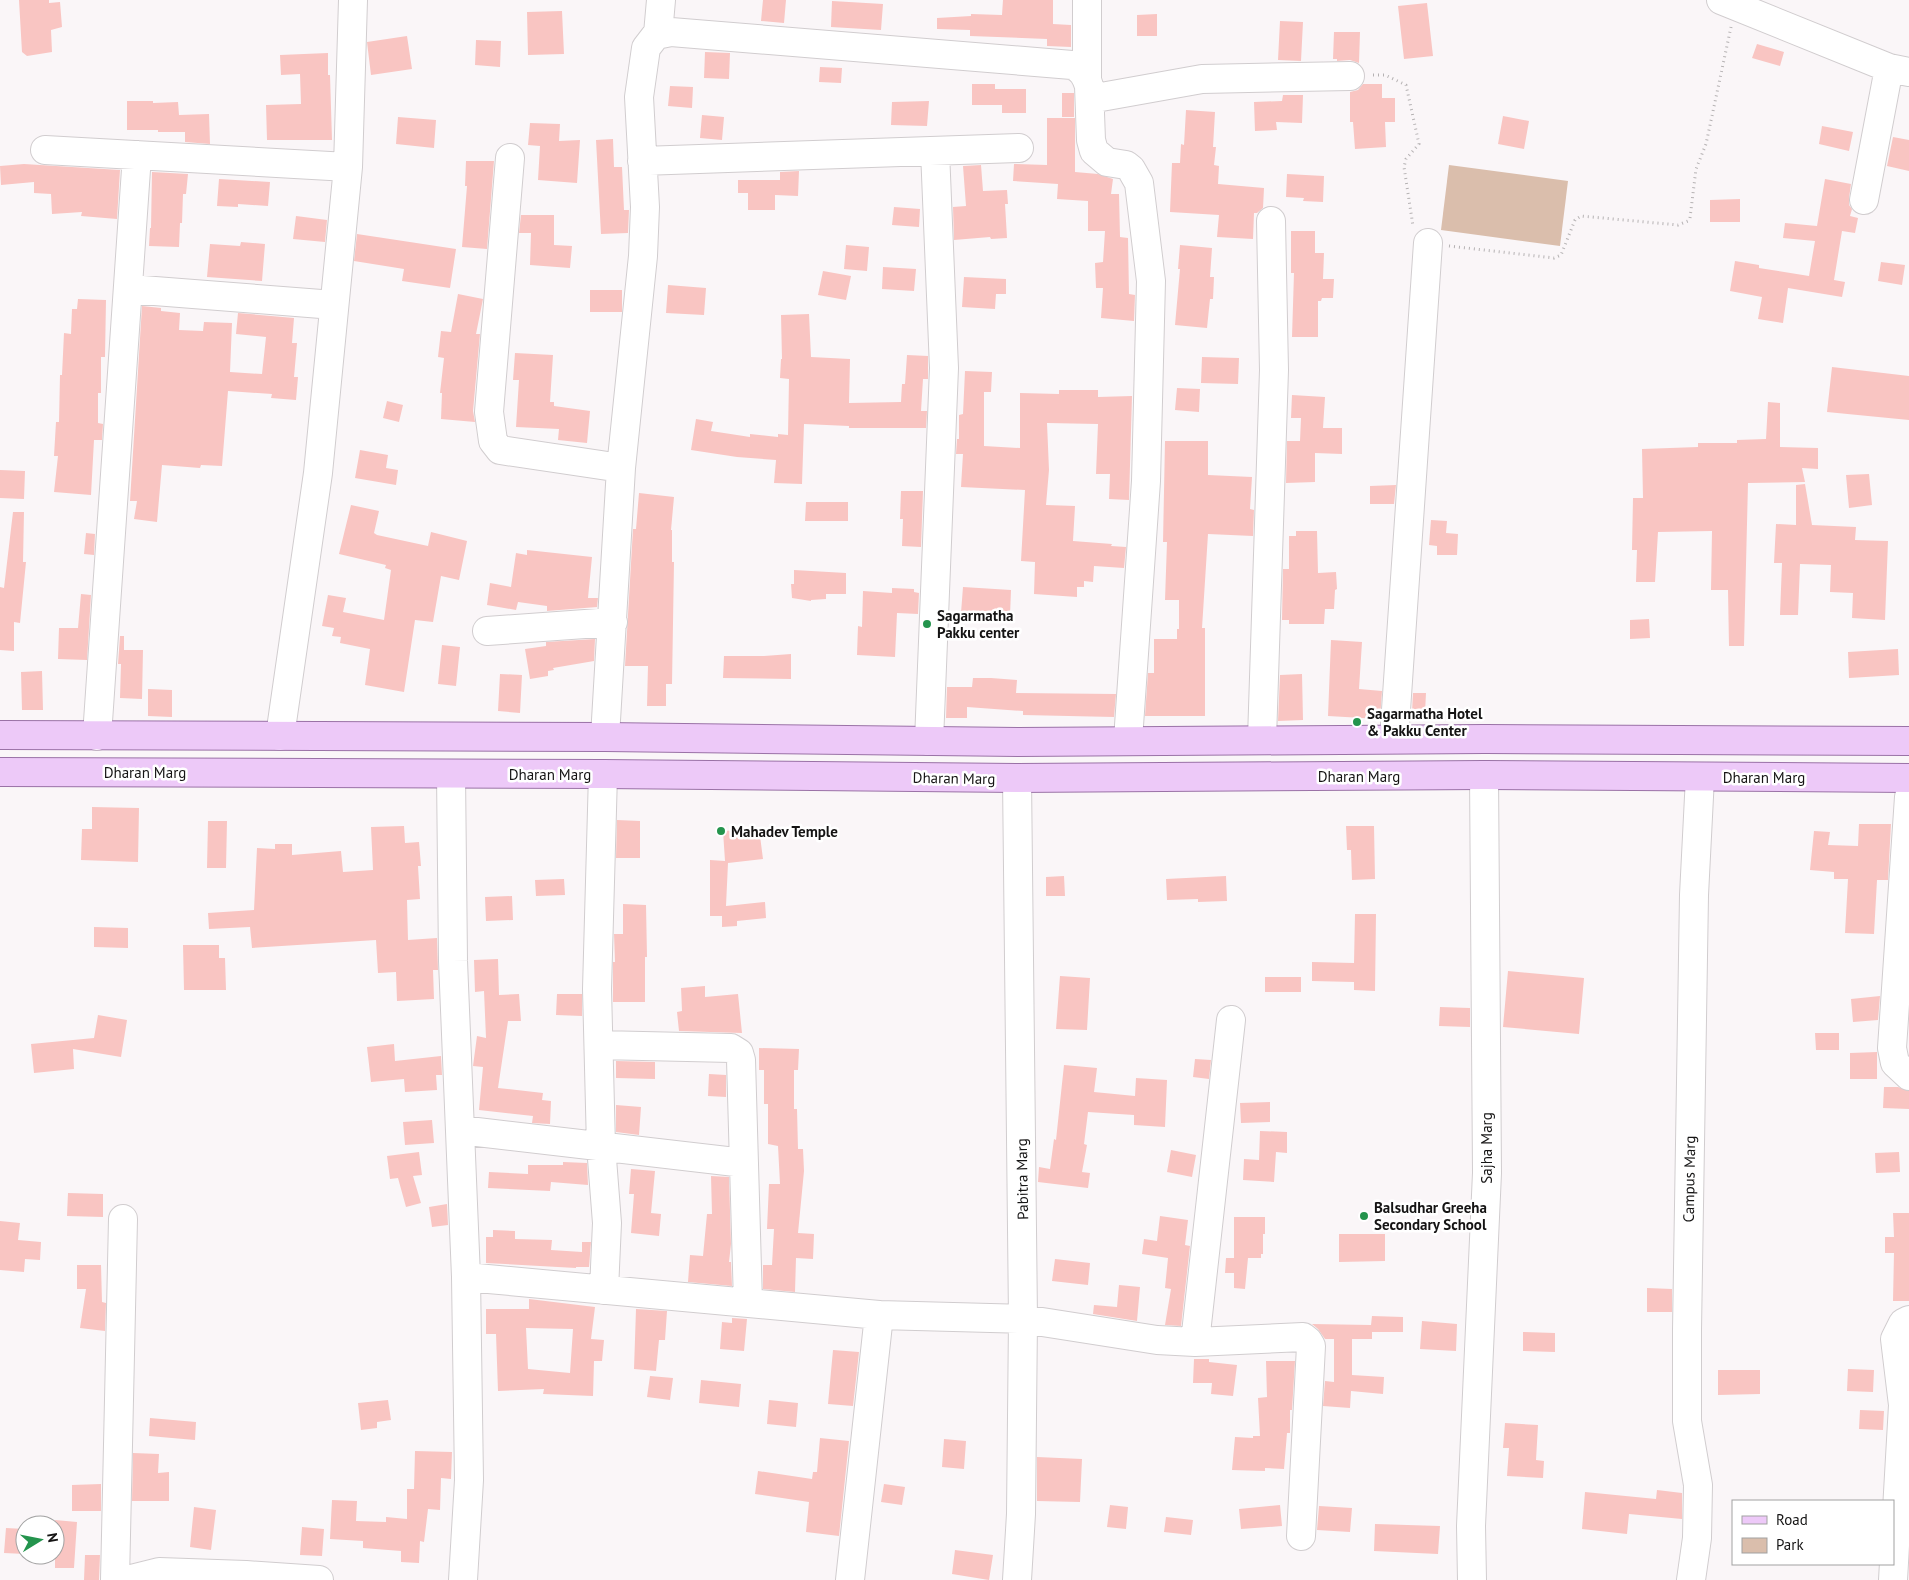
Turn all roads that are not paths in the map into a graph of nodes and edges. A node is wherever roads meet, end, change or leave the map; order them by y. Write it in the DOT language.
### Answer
graph roads {
  1 [pos="354,0"];
  2 [pos="661,0"];
  3 [pos="1087,0"];
  4 [pos="1733,5"];
  5 [pos="1776,10"];
  6 [pos="658,34"];
  7 [pos="1899,70"];
  8 [pos="1350,76"];
  9 [pos="1088,88"];
  10 [pos="1019,148"];
  11 [pos="45,150"];
  12 [pos="934,151"];
  13 [pos="137,155"];
  14 [pos="510,158"];
  15 [pos="642,161"];
  16 [pos="348,167"];
  17 [pos="1864,200"];
  18 [pos="1271,220"];
  19 [pos="1428,243"];
  20 [pos="128,289"];
  21 [pos="334,304"];
  22 [pos="622,468"];
  23 [pos="613,622"];
  24 [pos="487,631"];
  25 [pos="0,735"];
  26 [pos="97,736"];
  27 [pos="280,736"];
  28 [pos="605,737"];
  29 [pos="1394,739"];
  30 [pos="1128,740"];
  31 [pos="1262,740"];
  32 [pos="929,741"];
  33 [pos="1909,741"];
  34 [pos="0,772"];
  35 [pos="451,774"];
  36 [pos="603,774"];
  37 [pos="1484,775"];
  38 [pos="1700,777"];
  39 [pos="1017,778"];
  40 [pos="1909,778"];
  41 [pos="1909,797"];
  42 [pos="1231,1020"];
  43 [pos="599,1045"];
  44 [pos="1909,1076"];
  45 [pos="460,1130"];
  46 [pos="601,1146"];
  47 [pos="744,1163"];
  48 [pos="123,1219"];
  49 [pos="466,1277"];
  50 [pos="604,1290"];
  51 [pos="748,1303"];
  52 [pos="879,1315"];
  53 [pos="1023,1319"];
  54 [pos="1909,1320"];
  55 [pos="1195,1342"];
  56 [pos="1302,1536"];
  57 [pos="1894,1562"];
  58 [pos="1894,1565"];
  59 [pos="115,1580"];
  60 [pos="127,1580"];
  61 [pos="319,1580"];
  62 [pos="463,1580"];
  63 [pos="850,1580"];
  64 [pos="1017,1580"];
  65 [pos="1472,1580"];
  66 [pos="1691,1580"];
  67 [pos="1893,1580"];
  1 -- 16 [label="street"];
  2 -- 6 [label="street"];
  3 -- 9 [label="street"];
  4 -- 5 [label="street"];
  5 -- 7 [label="street"];
  6 -- 9 [label="street"];
  6 -- 15 [label="street"];
  7 -- 17 [label="street"];
  8 -- 9 [label="street"];
  9 -- 30 [label="street"];
  10 -- 12 [label="street"];
  11 -- 13 [label="street"];
  12 -- 15 [label="street"];
  12 -- 32 [label="street"];
  13 -- 16 [label="street"];
  13 -- 20 [label="street"];
  14 -- 22 [label="street"];
  15 -- 22 [label="street"];
  16 -- 21 [label="street"];
  18 -- 31 [label="street"];
  19 -- 29 [label="street"];
  20 -- 21 [label="street"];
  20 -- 26 [label="street"];
  21 -- 27 [label="street"];
  22 -- 23 [label="street"];
  23 -- 24 [label="street"];
  23 -- 28 [label="street"];
  25 -- 26 [label="main road"];
  26 -- 27 [label="main road"];
  27 -- 28 [label="main road"];
  28 -- 32 [label="main road"];
  29 -- 31 [label="main road"];
  29 -- 33 [label="main road"];
  30 -- 31 [label="main road"];
  30 -- 32 [label="main road"];
  34 -- 35 [label="main road, Dharan Marg"];
  35 -- 36 [label="main road, Dharan Marg"];
  35 -- 45 [label="street"];
  36 -- 39 [label="main road, Dharan Marg"];
  36 -- 43 [label="street"];
  37 -- 38 [label="main road, Dharan Marg"];
  37 -- 39 [label="main road, Dharan Marg"];
  37 -- 65 [label="street, Sajha Marg"];
  38 -- 40 [label="main road, Dharan Marg"];
  38 -- 66 [label="street, Campus Marg"];
  39 -- 53 [label="street, Pabitra Marg"];
  41 -- 44 [label="street"];
  42 -- 55 [label="street"];
  43 -- 46 [label="street"];
  43 -- 47 [label="street"];
  45 -- 46 [label="street"];
  45 -- 49 [label="street"];
  46 -- 47 [label="street"];
  46 -- 50 [label="street"];
  47 -- 51 [label="street"];
  48 -- 59 [label="street"];
  49 -- 50 [label="street"];
  49 -- 62 [label="street"];
  50 -- 51 [label="street"];
  51 -- 52 [label="street"];
  52 -- 53 [label="street"];
  52 -- 63 [label="street"];
  53 -- 55 [label="street"];
  53 -- 64 [label="street, Pabitra Marg"];
  54 -- 57 [label="street"];
  55 -- 56 [label="street"];
  58 -- 67 [label="street"];
  60 -- 61 [label="street"];
}
